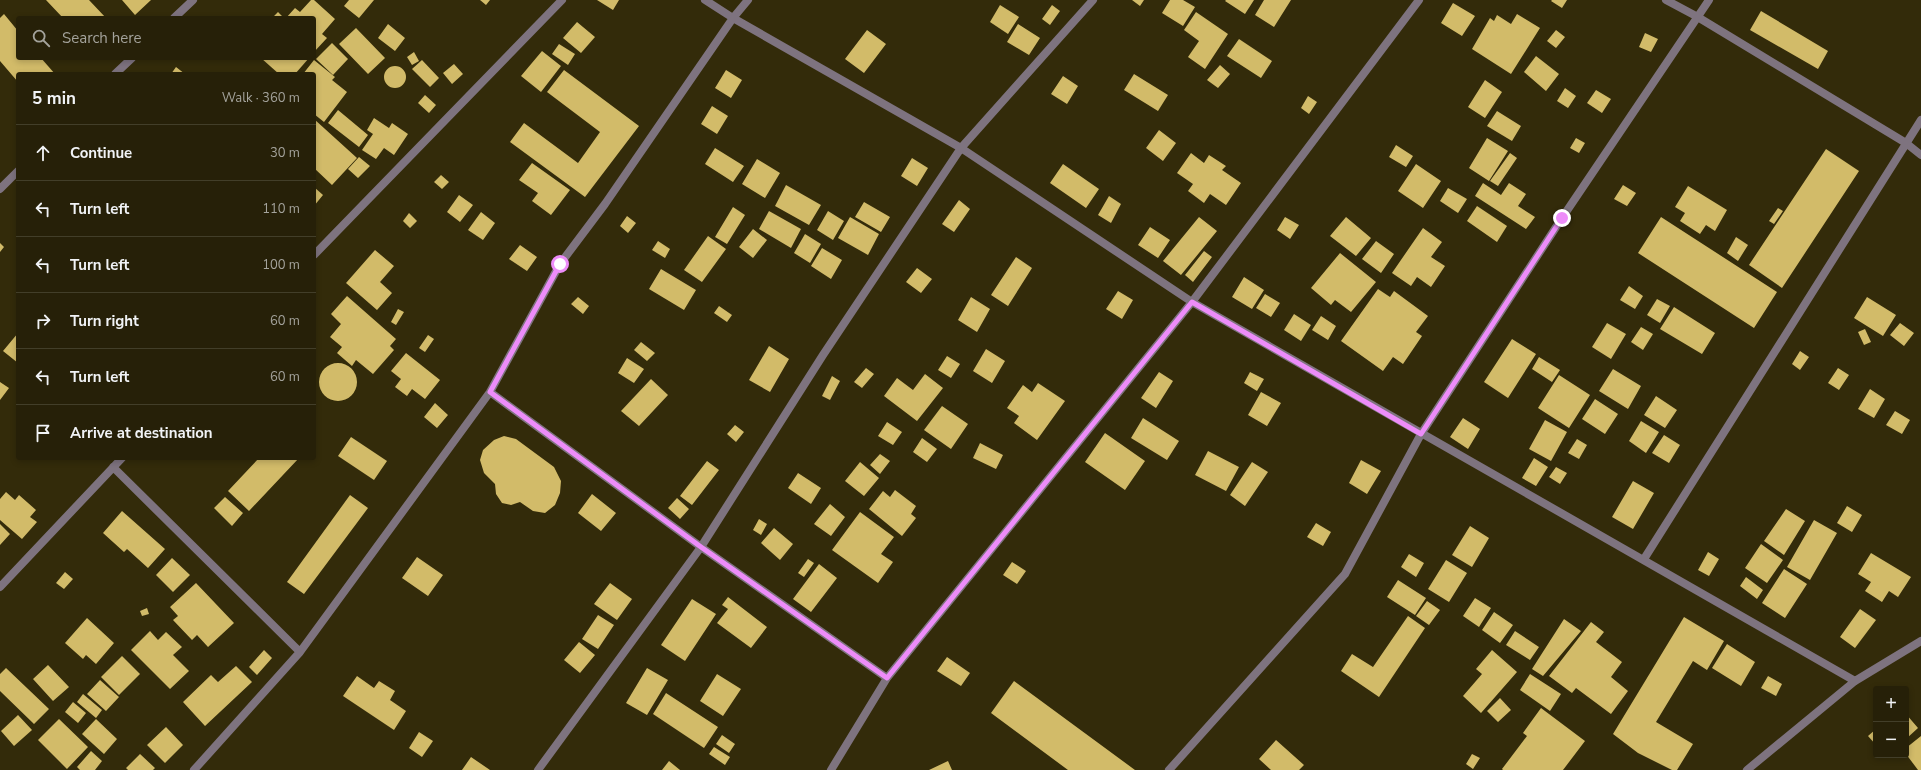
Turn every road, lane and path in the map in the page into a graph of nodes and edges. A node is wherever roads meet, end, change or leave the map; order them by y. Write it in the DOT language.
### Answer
graph roads {
  1 [pos="193,0"];
  2 [pos="562,0"];
  3 [pos="705,0"];
  4 [pos="748,0"];
  5 [pos="1093,0"];
  6 [pos="1419,0"];
  7 [pos="1666,0"];
  8 [pos="1709,0"];
  9 [pos="176,16"];
  10 [pos="1696,16"];
  11 [pos="734,18"];
  12 [pos="130,60"];
  13 [pos="117,72"];
  14 [pos="1921,120"];
  15 [pos="1906,143"];
  16 [pos="961,148"];
  17 [pos="1921,154"];
  18 [pos="16,173"];
  19 [pos="0,189"];
  20 [pos="316,253"];
  21 [pos="1192,302"];
  22 [pos="490,392"];
  23 [pos="1421,434"];
  24 [pos="120,460"];
  25 [pos="113,467"];
  26 [pos="701,547"];
  27 [pos="1644,559"];
  28 [pos="0,587"];
  29 [pos="1921,641"];
  30 [pos="300,652"];
  31 [pos="887,678"];
  32 [pos="1855,681"];
  33 [pos="194,770"];
  34 [pos="538,770"];
  35 [pos="831,770"];
  36 [pos="1169,770"];
  37 [pos="1747,770"];
  1 -- 9 [label="street"];
  2 -- 20 [label="street"];
  3 -- 11 [label="street"];
  4 -- 11 [label="street"];
  5 -- 16 [label="street"];
  6 -- 21 [label="street"];
  7 -- 10 [label="street"];
  8 -- 10 [label="street"];
  10 -- 15 [label="street"];
  10 -- 23 [label="street"];
  11 -- 16 [label="street"];
  11 -- 22 [label="street"];
  12 -- 13 [label="street"];
  14 -- 15 [label="street"];
  15 -- 17 [label="street"];
  15 -- 27 [label="street"];
  16 -- 21 [label="street"];
  16 -- 26 [label="street"];
  18 -- 19 [label="street"];
  21 -- 23 [label="street"];
  21 -- 31 [label="street"];
  22 -- 26 [label="street"];
  22 -- 30 [label="street"];
  23 -- 27 [label="street"];
  23 -- 36 [label="street"];
  24 -- 25 [label="street"];
  25 -- 28 [label="street"];
  25 -- 30 [label="street"];
  26 -- 31 [label="street"];
  26 -- 34 [label="street"];
  27 -- 32 [label="street"];
  29 -- 32 [label="street"];
  30 -- 33 [label="street"];
  31 -- 35 [label="street"];
  32 -- 37 [label="street"];
}
